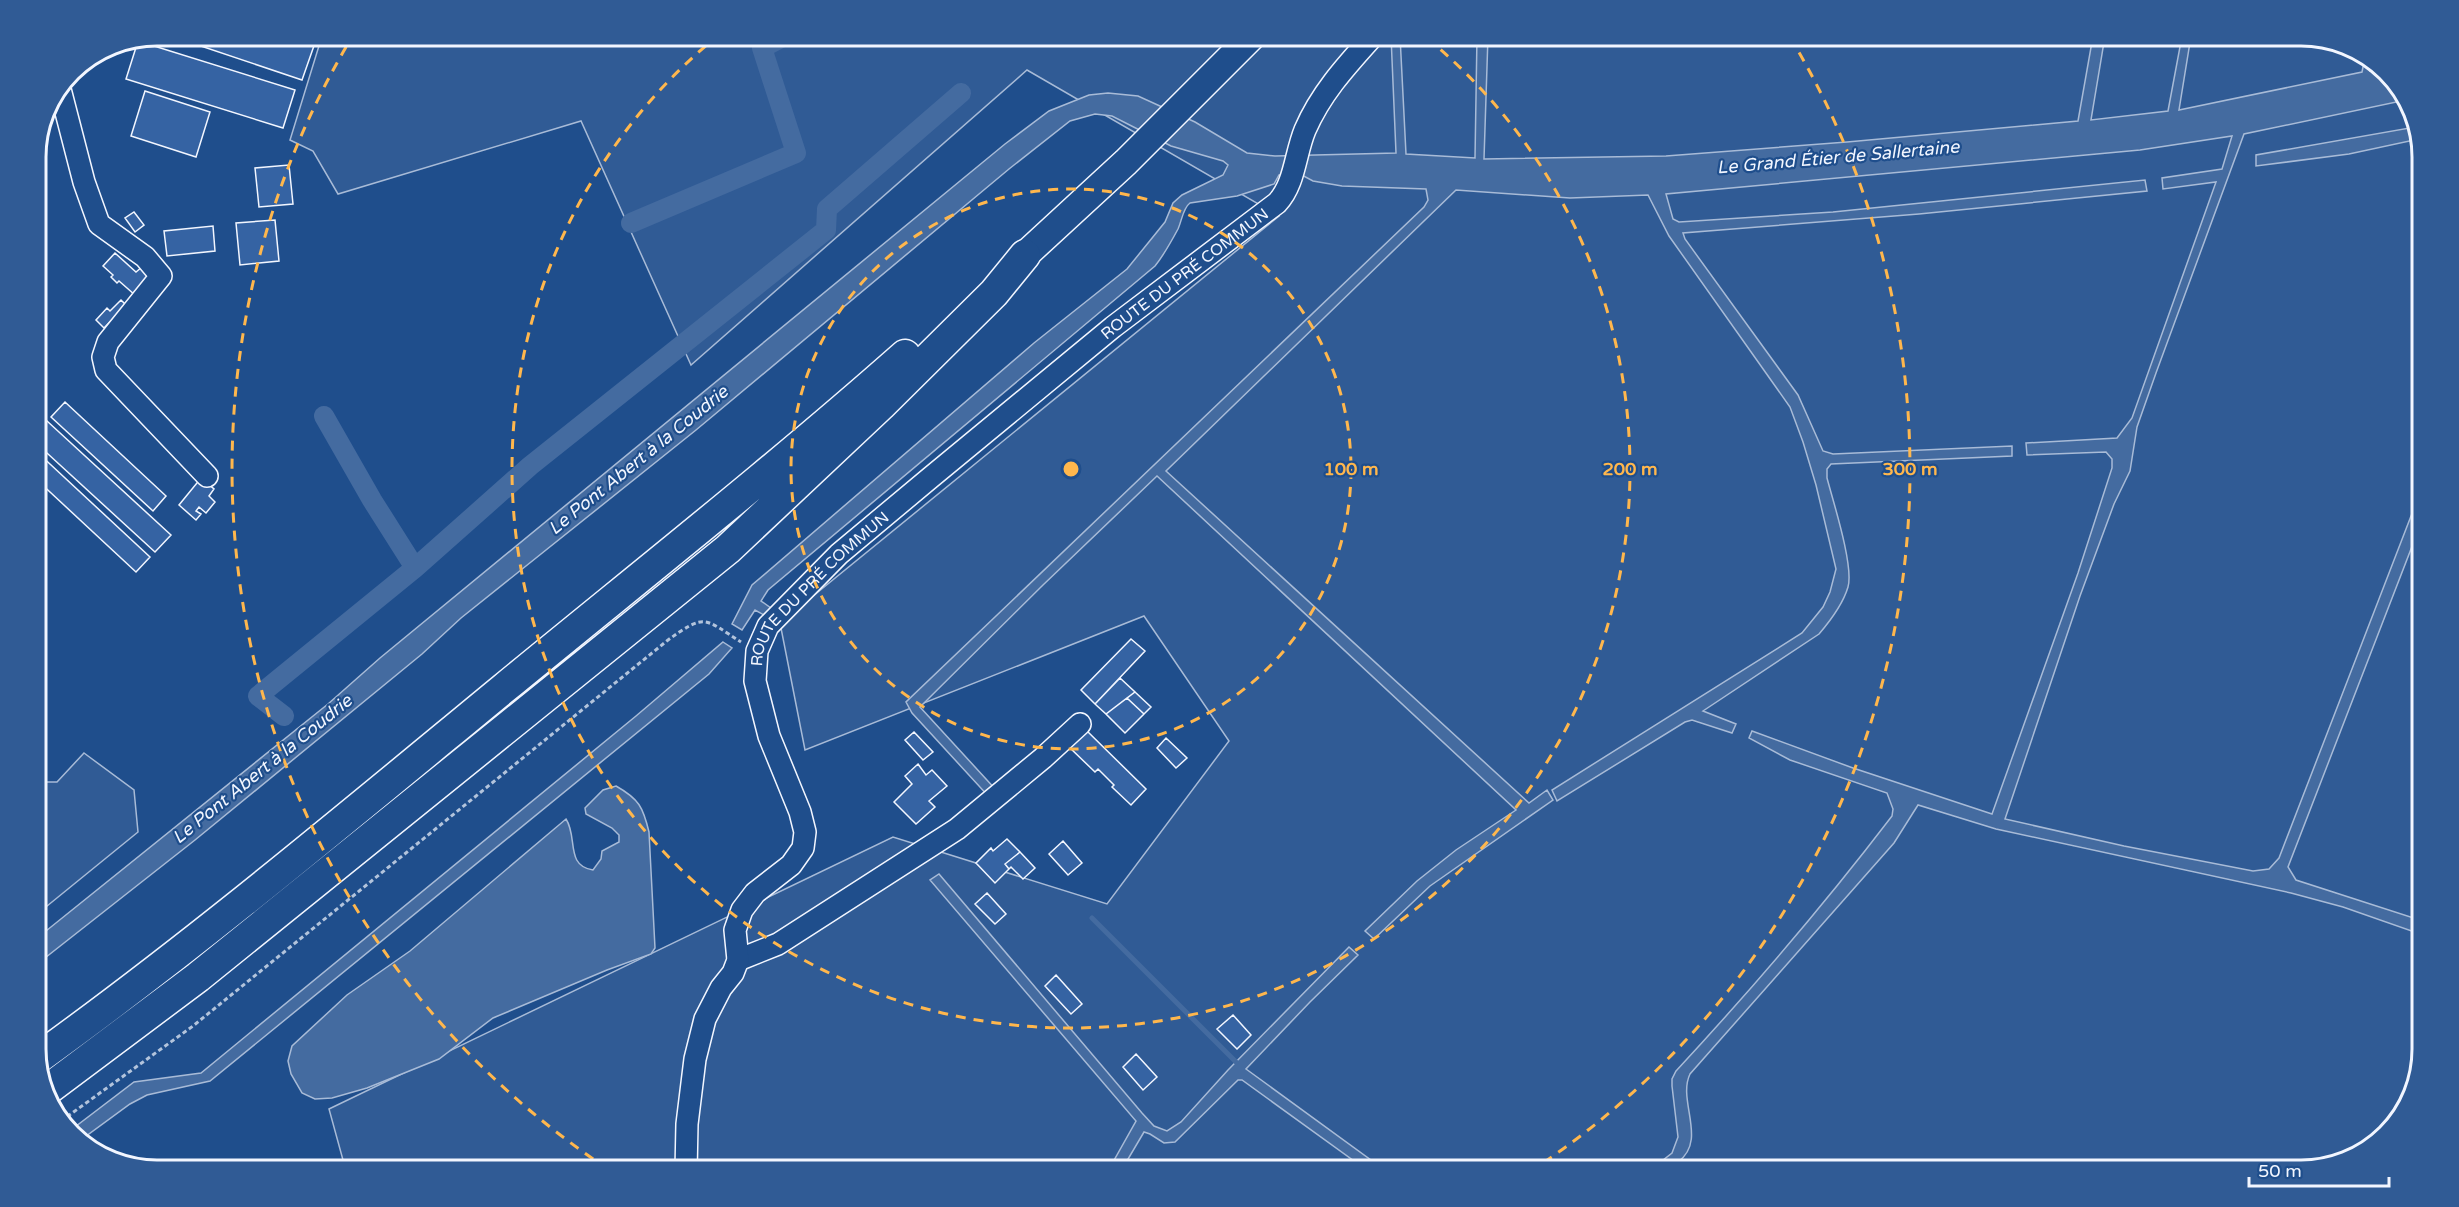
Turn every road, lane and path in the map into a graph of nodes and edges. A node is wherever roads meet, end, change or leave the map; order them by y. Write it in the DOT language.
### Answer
graph roads {
  1 [pos="1242,46"];
  2 [pos="1364,46"];
  3 [pos="63,100"];
  4 [pos="1025,255"];
  5 [pos="207,476"];
  6 [pos="757,651"];
  7 [pos="1080,724"];
  8 [pos="738,960"];
  9 [pos="47,1052"];
  10 [pos="52,1086"];
  11 [pos="68,1116"];
  12 [pos="687,1160"];
  1 -- 4 [label="main road"];
  2 -- 6 [label="street, ROUTE DU PRÉ COMMUN"];
  3 -- 5 [label="street"];
  4 -- 9 [label="highway"];
  4 -- 10 [label="highway"];
  6 -- 8 [label="street, ROUTE DU PRÉ COMMUN"];
  6 -- 11 [label="path"];
  7 -- 8 [label="street"];
  8 -- 12 [label="street"];
}
